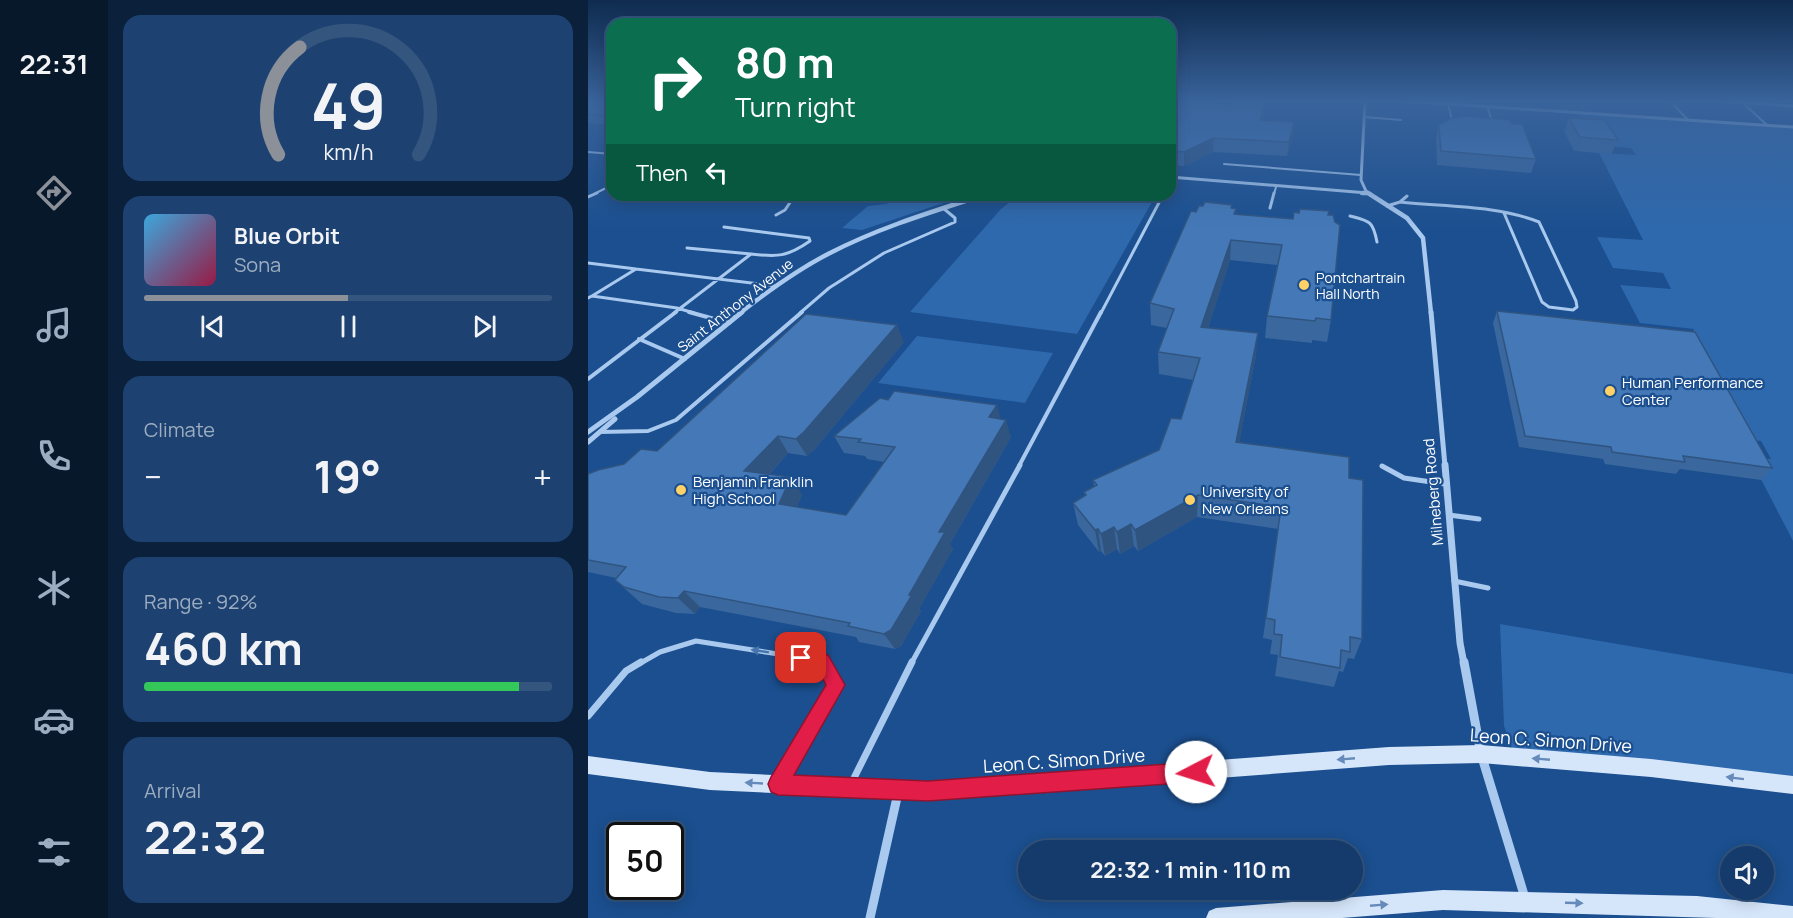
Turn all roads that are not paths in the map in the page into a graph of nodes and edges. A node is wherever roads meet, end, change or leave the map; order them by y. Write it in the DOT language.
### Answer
graph roads {
  1 [pos="1363,144"];
  2 [pos="588,152"];
  3 [pos="606,154"];
  4 [pos="1224,164"];
  5 [pos="1361,175"];
  6 [pos="1176,179"];
  7 [pos="1276,187"];
  8 [pos="606,188"];
  9 [pos="1368,194"];
  10 [pos="588,196"];
  11 [pos="1407,196"];
  12 [pos="791,201"];
  13 [pos="965,201"];
  14 [pos="1160,201"];
  15 [pos="1400,202"];
  16 [pos="1387,206"];
  17 [pos="943,208"];
  18 [pos="1270,208"];
  19 [pos="1504,213"];
  20 [pos="776,214"];
  21 [pos="1350,216"];
  22 [pos="724,227"];
  23 [pos="1377,242"];
  24 [pos="687,248"];
  25 [pos="751,254"];
  26 [pos="588,264"];
  27 [pos="636,270"];
  28 [pos="717,278"];
  29 [pos="776,286"];
  30 [pos="590,297"];
  31 [pos="677,308"];
  32 [pos="729,323"];
  33 [pos="639,339"];
  34 [pos="685,359"];
  35 [pos="588,379"];
  36 [pos="642,394"];
  37 [pos="588,432"];
  38 [pos="600,432"];
  39 [pos="588,442"];
  40 [pos="1382,466"];
  41 [pos="1445,484"];
  42 [pos="1448,514"];
  43 [pos="1479,519"];
  44 [pos="1454,581"];
  45 [pos="1488,588"];
  46 [pos="588,716"];
  47 [pos="1481,754"];
  48 [pos="588,765"];
  49 [pos="778,784"];
  50 [pos="1793,785"];
  51 [pos="849,787"];
  52 [pos="899,790"];
  53 [pos="1526,902"];
  54 [pos="1793,916"];
  55 [pos="870,918"];
  56 [pos="1216,918"];
  1 -- 5 [label="street"];
  2 -- 3 [label="lane"];
  4 -- 5 [label="lane"];
  5 -- 9 [label="street"];
  6 -- 7 [label="street"];
  7 -- 9 [label="street"];
  7 -- 18 [label="lane"];
  8 -- 10 [label="lane"];
  9 -- 16 [label="street, Milneberg Road"];
  11 -- 15 [label="lane"];
  12 -- 20 [label="lane"];
  13 -- 17 [label="street, Saint Anthony Avenue"];
  14 -- 51 [label="lane"];
  15 -- 16 [label="lane"];
  15 -- 19 [label="lane"];
  16 -- 41 [label="street, Milneberg Road"];
  17 -- 29 [label="street, Saint Anthony Avenue"];
  17 -- 38 [label="lane"];
  19 -- 19 [label="lane"];
  21 -- 23 [label="lane"];
  22 -- 25 [label="lane"];
  24 -- 25 [label="lane"];
  25 -- 28 [label="lane"];
  26 -- 27 [label="lane"];
  27 -- 28 [label="lane"];
  27 -- 30 [label="lane"];
  28 -- 29 [label="lane"];
  28 -- 31 [label="lane"];
  29 -- 32 [label="street, Saint Anthony Avenue"];
  30 -- 31 [label="lane"];
  31 -- 32 [label="lane"];
  31 -- 33 [label="lane"];
  32 -- 34 [label="street, Saint Anthony Avenue"];
  33 -- 34 [label="lane"];
  33 -- 35 [label="lane"];
  34 -- 36 [label="street, Saint Anthony Avenue"];
  36 -- 37 [label="street, Saint Anthony Avenue"];
  36 -- 38 [label="street, Saint Anthony Avenue"];
  38 -- 39 [label="street, Saint Anthony Avenue"];
  40 -- 41 [label="lane"];
  41 -- 42 [label="street, Milneberg Road"];
  42 -- 43 [label="lane"];
  42 -- 44 [label="street, Milneberg Road"];
  44 -- 45 [label="lane"];
  44 -- 47 [label="street, Milneberg Road"];
  49 -- 46 [label="lane, one-way"];
  50 -- 47 [label="main road, Leon C. Simon Drive, one-way"];
  47 -- 52 [label="main road, Leon C. Simon Drive, one-way"];
  47 -- 53 [label="street, Milneberg Road"];
  49 -- 48 [label="main road, Leon C. Simon Drive, one-way"];
  49 -- 51 [label="main road, Leon C. Simon Drive"];
  51 -- 52 [label="main road, Leon C. Simon Drive"];
  52 -- 55 [label="street"];
  53 -- 54 [label="main road, one-way"];
  56 -- 53 [label="main road, one-way"];
}
